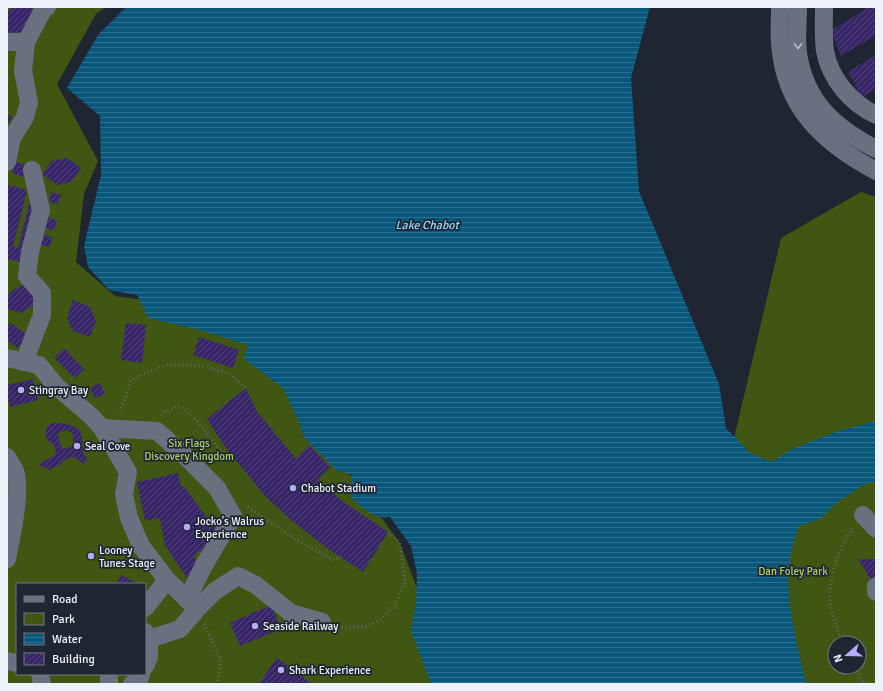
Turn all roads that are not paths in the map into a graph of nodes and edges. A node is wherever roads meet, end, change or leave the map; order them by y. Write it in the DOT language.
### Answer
graph roads {
  1 [pos="47,7"];
  2 [pos="780,7"];
  3 [pos="798,7"];
  4 [pos="824,7"];
  5 [pos="7,42"];
  6 [pos="26,42"];
  7 [pos="876,115"];
  8 [pos="876,149"];
  9 [pos="7,162"];
  10 [pos="32,170"];
  11 [pos="876,171"];
  12 [pos="15,360"];
  13 [pos="102,428"];
  14 [pos="7,457"];
  15 [pos="863,515"];
  16 [pos="876,528"];
  17 [pos="7,560"];
  18 [pos="167,580"];
  19 [pos="876,586"];
  20 [pos="876,592"];
  21 [pos="192,604"];
  22 [pos="146,607"];
  23 [pos="322,622"];
  24 [pos="147,636"];
  25 [pos="146,664"];
  26 [pos="141,675"];
  27 [pos="132,684"];
  1 -- 6 [label="street"];
  2 -- 11 [label="street"];
  3 -- 8 [label="street, one-way"];
  4 -- 7 [label="street"];
  5 -- 6 [label="street"];
  6 -- 9 [label="street"];
  10 -- 12 [label="street"];
  12 -- 13 [label="street"];
  13 -- 18 [label="street"];
  13 -- 21 [label="street"];
  14 -- 17 [label="street"];
  15 -- 16 [label="street"];
  18 -- 21 [label="street"];
  18 -- 22 [label="street"];
  19 -- 20 [label="street"];
  21 -- 23 [label="street"];
  21 -- 24 [label="street"];
  24 -- 25 [label="street"];
  26 -- 27 [label="street"];
}
